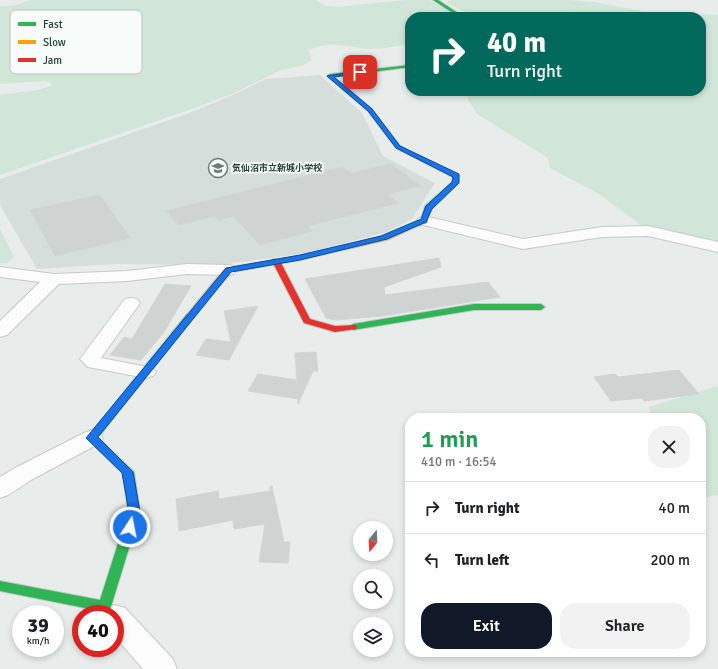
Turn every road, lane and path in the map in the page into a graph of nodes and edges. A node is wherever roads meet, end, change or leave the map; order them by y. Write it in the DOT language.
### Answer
graph roads {
  1 [pos="435,0"];
  2 [pos="454,12"];
  3 [pos="405,67"];
  4 [pos="424,221"];
  5 [pos="718,247"];
  6 [pos="276,261"];
  7 [pos="228,270"];
  8 [pos="0,272"];
  9 [pos="54,279"];
  10 [pos="131,303"];
  11 [pos="541,307"];
  12 [pos="0,331"];
  13 [pos="146,372"];
  14 [pos="92,438"];
  15 [pos="0,489"];
  16 [pos="0,586"];
  17 [pos="80,605"];
  18 [pos="112,605"];
  19 [pos="124,627"];
  20 [pos="162,669"];
  1 -- 2 [label="street"];
  3 -- 4 [label="street"];
  4 -- 5 [label="street"];
  4 -- 6 [label="street"];
  6 -- 7 [label="street"];
  6 -- 11 [label="street"];
  7 -- 9 [label="street"];
  7 -- 13 [label="street"];
  8 -- 9 [label="street"];
  9 -- 12 [label="street"];
  10 -- 13 [label="street"];
  13 -- 14 [label="street"];
  14 -- 15 [label="street"];
  14 -- 18 [label="street"];
  16 -- 17 [label="street"];
  19 -- 20 [label="street"];
}
